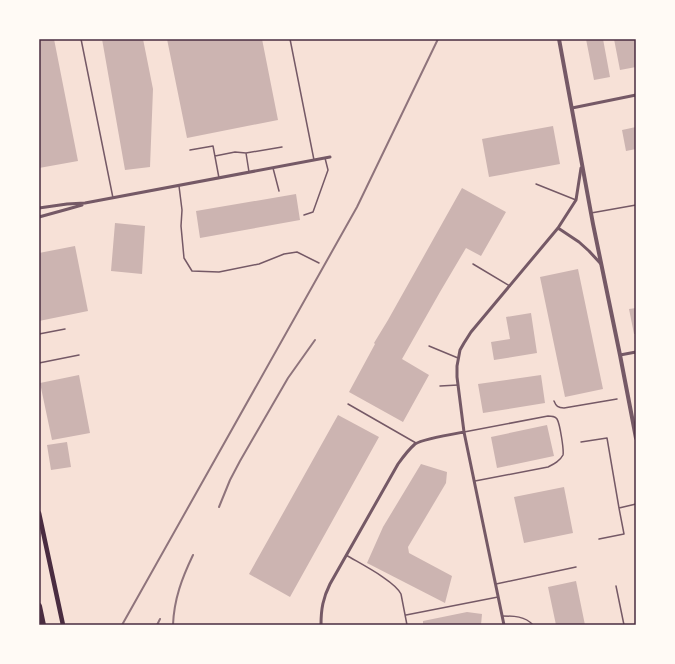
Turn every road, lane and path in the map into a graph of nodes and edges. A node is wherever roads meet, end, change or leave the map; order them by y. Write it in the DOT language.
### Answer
graph roads {
  1 [pos="81,39"];
  2 [pos="290,39"];
  3 [pos="559,39"];
  4 [pos="636,95"];
  5 [pos="572,108"];
  6 [pos="282,147"];
  7 [pos="190,150"];
  8 [pos="246,153"];
  9 [pos="215,156"];
  10 [pos="330,157"];
  11 [pos="325,158"];
  12 [pos="314,160"];
  13 [pos="582,163"];
  14 [pos="273,168"];
  15 [pos="249,172"];
  16 [pos="219,178"];
  17 [pos="536,184"];
  18 [pos="179,186"];
  19 [pos="279,191"];
  20 [pos="112,198"];
  21 [pos="576,200"];
  22 [pos="85,203"];
  23 [pos="636,205"];
  24 [pos="39,208"];
  25 [pos="591,213"];
  26 [pos="304,215"];
  27 [pos="39,217"];
  28 [pos="558,228"];
  29 [pos="318,263"];
  30 [pos="473,264"];
  31 [pos="601,265"];
  32 [pos="510,286"];
  33 [pos="65,329"];
  34 [pos="39,334"];
  35 [pos="429,346"];
  36 [pos="636,352"];
  37 [pos="79,355"];
  38 [pos="620,355"];
  39 [pos="458,358"];
  40 [pos="39,363"];
  41 [pos="458,385"];
  42 [pos="440,386"];
  43 [pos="617,399"];
  44 [pos="554,401"];
  45 [pos="348,404"];
  46 [pos="464,432"];
  47 [pos="636,438"];
  48 [pos="581,442"];
  49 [pos="416,443"];
  50 [pos="474,481"];
  51 [pos="636,504"];
  52 [pos="619,508"];
  53 [pos="39,513"];
  54 [pos="599,539"];
  55 [pos="346,555"];
  56 [pos="576,567"];
  57 [pos="496,584"];
  58 [pos="616,586"];
  59 [pos="498,597"];
  60 [pos="39,606"];
  61 [pos="405,615"];
  62 [pos="502,616"];
  63 [pos="43,625"];
  64 [pos="62,625"];
  65 [pos="321,625"];
  66 [pos="407,625"];
  67 [pos="504,625"];
  68 [pos="534,625"];
  69 [pos="624,625"];
  1 -- 20 [label="lane"];
  2 -- 12 [label="lane"];
  3 -- 5 [label="street"];
  4 -- 5 [label="street"];
  5 -- 13 [label="street"];
  6 -- 8 [label="lane"];
  7 -- 9 [label="lane"];
  8 -- 9 [label="lane"];
  8 -- 15 [label="lane"];
  9 -- 16 [label="lane"];
  10 -- 11 [label="street"];
  11 -- 12 [label="street"];
  11 -- 26 [label="lane"];
  12 -- 14 [label="street"];
  13 -- 21 [label="street"];
  13 -- 25 [label="street"];
  14 -- 15 [label="street"];
  14 -- 19 [label="lane"];
  15 -- 16 [label="street"];
  16 -- 18 [label="street"];
  17 -- 21 [label="lane"];
  18 -- 20 [label="street"];
  18 -- 29 [label="lane"];
  20 -- 22 [label="street"];
  21 -- 28 [label="street"];
  22 -- 24 [label="street"];
  22 -- 27 [label="street"];
  23 -- 25 [label="lane"];
  25 -- 31 [label="street"];
  28 -- 31 [label="street"];
  28 -- 32 [label="street"];
  30 -- 32 [label="lane"];
  31 -- 38 [label="street"];
  32 -- 39 [label="street"];
  33 -- 34 [label="lane"];
  35 -- 39 [label="lane"];
  36 -- 38 [label="street"];
  37 -- 40 [label="lane"];
  38 -- 47 [label="street"];
  39 -- 41 [label="street"];
  41 -- 42 [label="lane"];
  41 -- 46 [label="street"];
  43 -- 44 [label="lane"];
  45 -- 49 [label="lane"];
  46 -- 49 [label="street"];
  46 -- 50 [label="street"];
  46 -- 50 [label="lane"];
  48 -- 52 [label="lane"];
  49 -- 55 [label="street"];
  50 -- 57 [label="street"];
  51 -- 52 [label="lane"];
  52 -- 54 [label="lane"];
  53 -- 64 [label="main road"];
  55 -- 61 [label="lane"];
  55 -- 65 [label="street"];
  56 -- 57 [label="lane"];
  57 -- 59 [label="street"];
  58 -- 69 [label="lane"];
  59 -- 61 [label="lane"];
  59 -- 62 [label="street"];
  60 -- 63 [label="highway"];
  61 -- 66 [label="lane"];
  62 -- 67 [label="street"];
  62 -- 68 [label="lane"];
}
